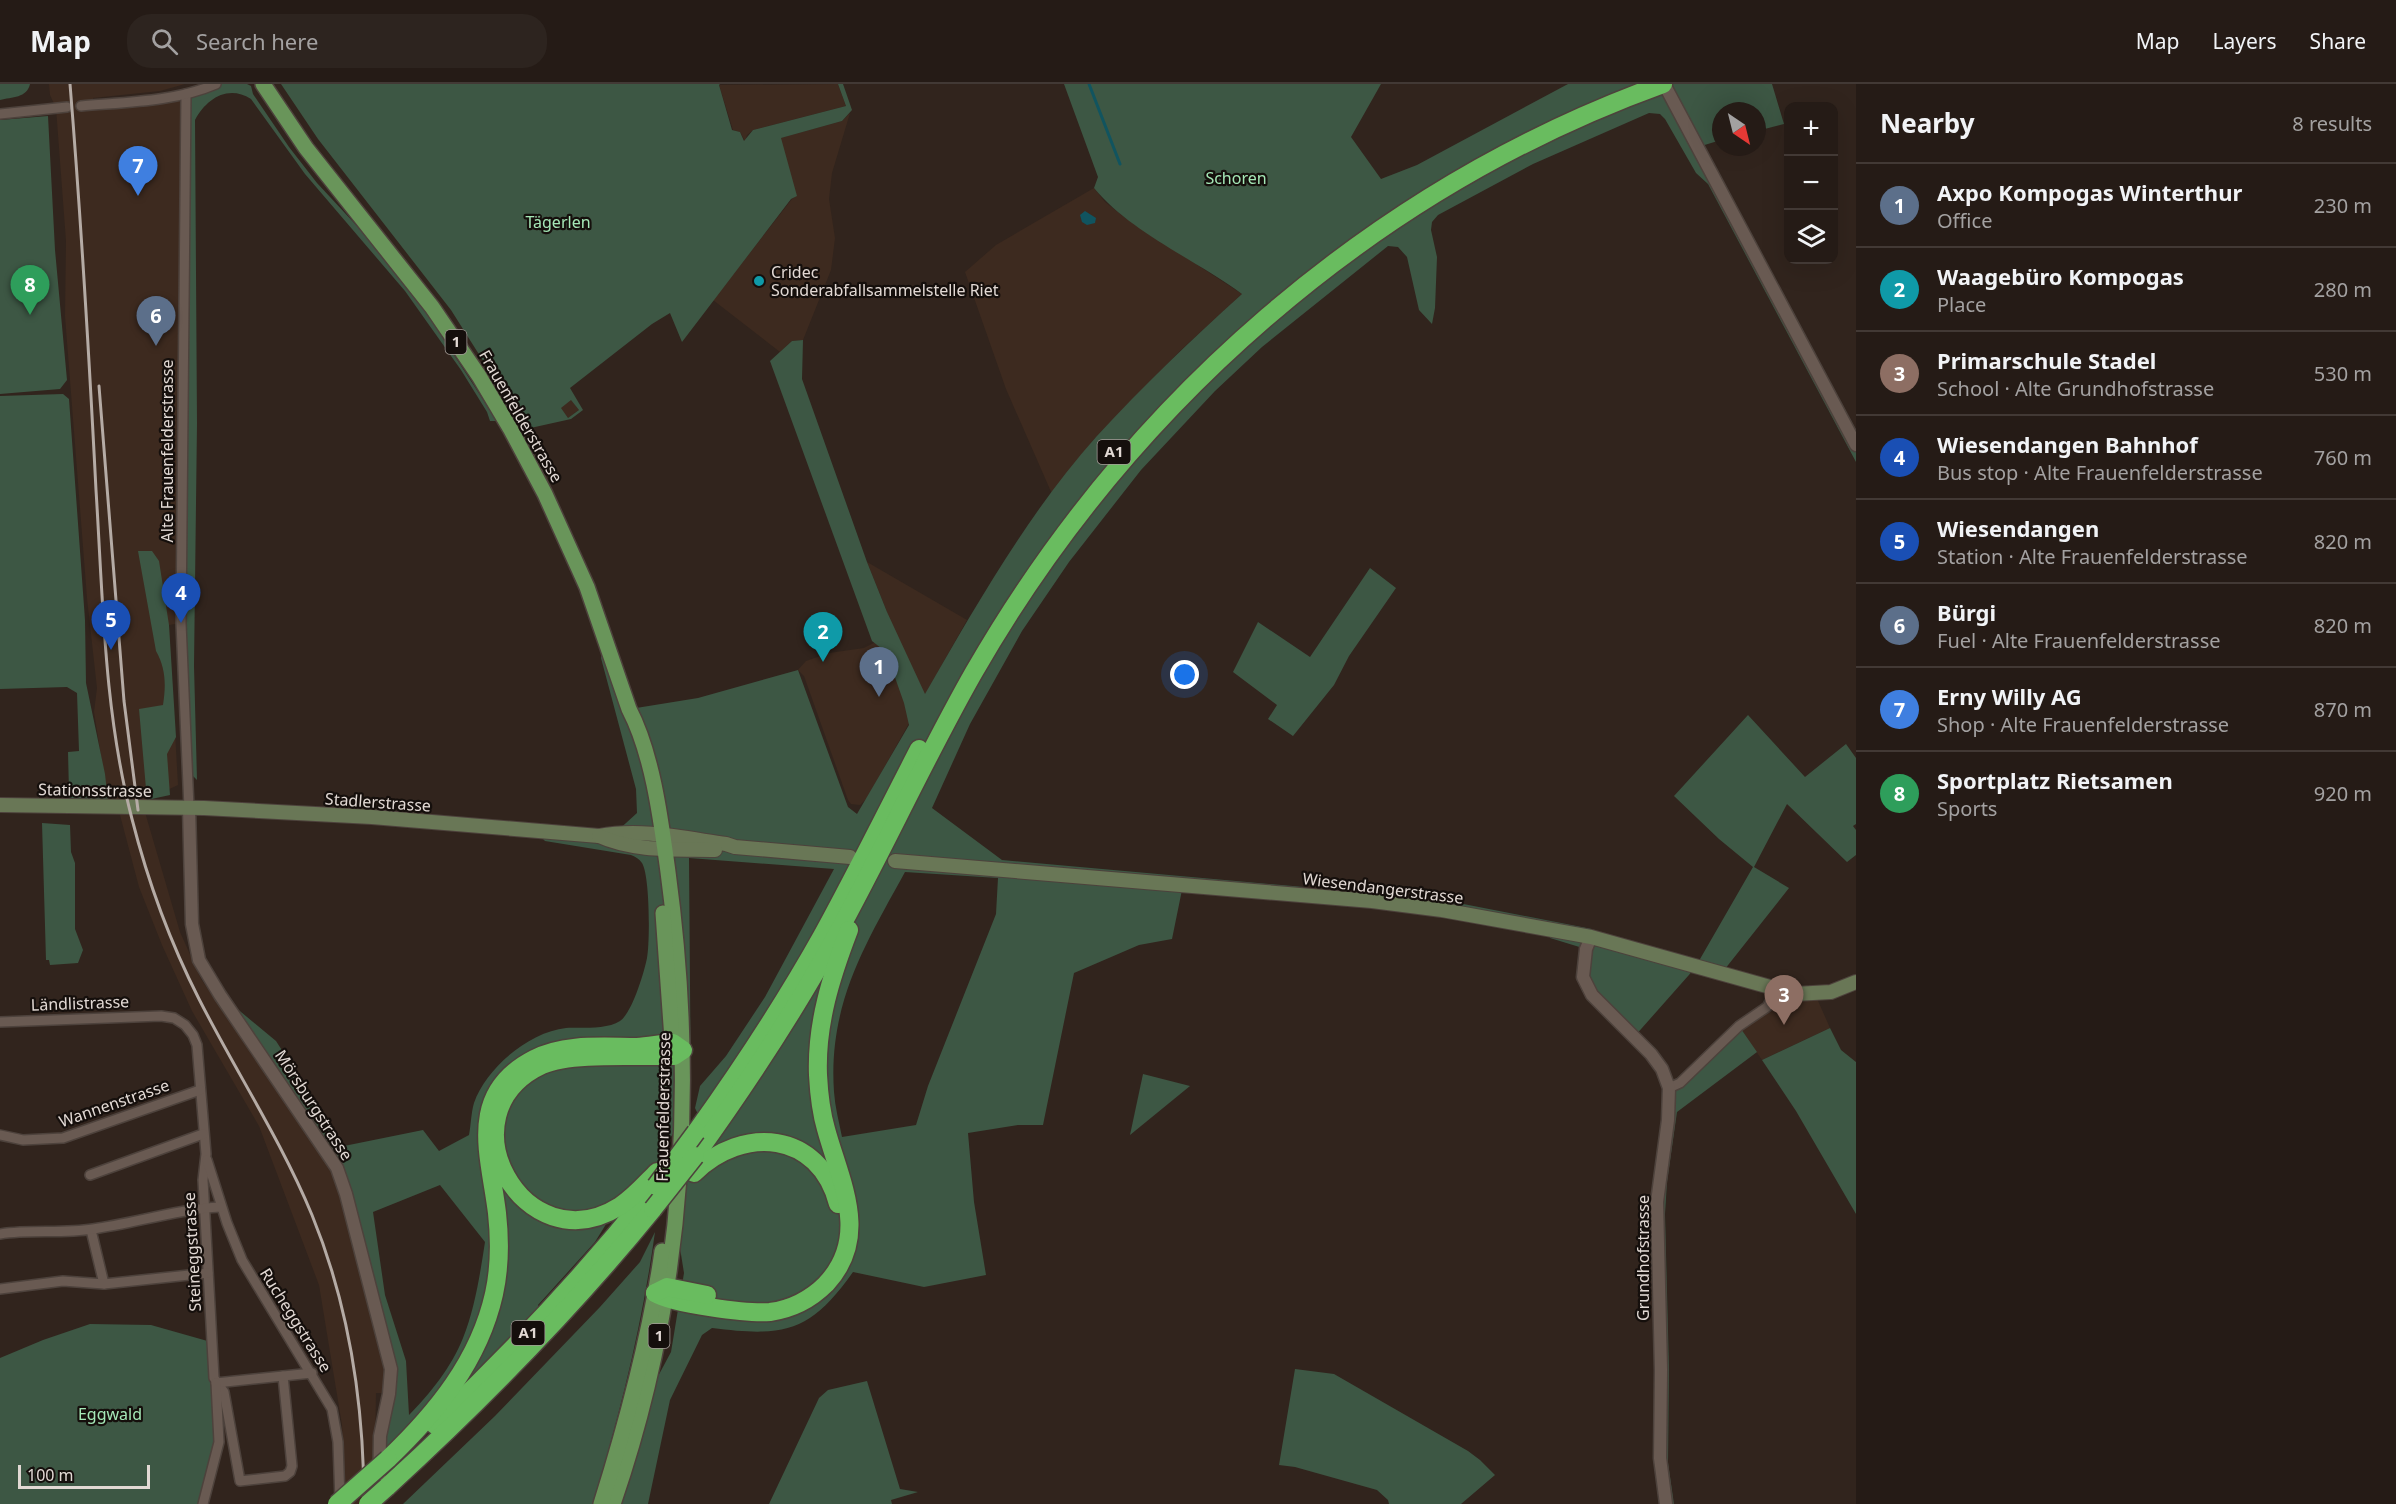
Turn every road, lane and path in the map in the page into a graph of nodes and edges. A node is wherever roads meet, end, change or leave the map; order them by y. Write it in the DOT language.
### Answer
graph roads {
  1 [pos="216,84"];
  2 [pos="263,84"];
  3 [pos="1628,84"];
  4 [pos="1659,86"];
  5 [pos="186,94"];
  6 [pos="81,106"];
  7 [pos="67,107"];
  8 [pos="0,114"];
  9 [pos="1856,446"];
  10 [pos="0,805"];
  11 [pos="189,808"];
  12 [pos="659,841"];
  13 [pos="850,857"];
  14 [pos="895,861"];
  15 [pos="872,868"];
  16 [pos="1592,937"];
  17 [pos="1856,982"];
  18 [pos="1776,990"];
  19 [pos="161,1016"];
  20 [pos="0,1022"];
  21 [pos="676,1050"];
  22 [pos="1669,1089"];
  23 [pos="200,1090"];
  24 [pos="203,1134"];
  25 [pos="0,1135"];
  26 [pos="206,1154"];
  27 [pos="694,1164"];
  28 [pos="90,1175"];
  29 [pos="656,1179"];
  30 [pos="221,1207"];
  31 [pos="204,1208"];
  32 [pos="91,1230"];
  33 [pos="0,1234"];
  34 [pos="208,1273"];
  35 [pos="104,1284"];
  36 [pos="0,1289"];
  37 [pos="663,1293"];
  38 [pos="312,1373"];
  39 [pos="283,1376"];
  40 [pos="216,1383"];
  41 [pos="385,1480"];
  42 [pos="203,1504"];
  43 [pos="339,1504"];
  44 [pos="348,1504"];
  45 [pos="368,1504"];
  46 [pos="601,1504"];
  47 [pos="613,1504"];
  48 [pos="1666,1504"];
  1 -- 5 [label="street"];
  2 -- 12 [label="main road, Frauenfelderstrasse / 1"];
  3 -- 29 [label="highway, A1, bridge"];
  4 -- 9 [label="street"];
  4 -- 15 [label="highway, A1"];
  5 -- 6 [label="street"];
  5 -- 11 [label="street, Alte Frauenfelderstrasse"];
  7 -- 8 [label="street"];
  10 -- 11 [label="main road, Stationsstrasse"];
  11 -- 12 [label="main road, Stadlerstrasse"];
  11 -- 41 [label="street, Mörsburgstrasse"];
  12 -- 13 [label="main road"];
  12 -- 21 [label="main road, Frauenfelderstrasse / 1"];
  14 -- 16 [label="main road, Wiesendangerstrasse"];
  15 -- 27 [label="highway, A1"];
  15 -- 37 [label="highway"];
  16 -- 18 [label="main road, Wiesendangerstrasse"];
  16 -- 22 [label="street, Grundhofstrasse"];
  17 -- 18 [label="main road, Wiesendangerstrasse"];
  18 -- 22 [label="street"];
  19 -- 20 [label="street, Ländlistrasse"];
  19 -- 23 [label="street, Steineggstrasse"];
  21 -- 29 [label="highway"];
  21 -- 37 [label="main road, Frauenfelderstrasse / 1"];
  21 -- 41 [label="highway"];
  22 -- 48 [label="street, Grundhofstrasse"];
  23 -- 24 [label="street, Steineggstrasse"];
  23 -- 25 [label="street, Wannenstrasse"];
  24 -- 26 [label="street, Steineggstrasse"];
  24 -- 28 [label="street"];
  26 -- 30 [label="street, Rucheggstrasse"];
  26 -- 31 [label="street, Steineggstrasse"];
  27 -- 37 [label="highway"];
  27 -- 41 [label="highway, A1, bridge"];
  29 -- 41 [label="highway, A1"];
  30 -- 31 [label="street"];
  30 -- 38 [label="street, Rucheggstrasse"];
  31 -- 32 [label="street"];
  31 -- 34 [label="street, Steineggstrasse"];
  32 -- 33 [label="street"];
  32 -- 35 [label="street"];
  34 -- 35 [label="street"];
  34 -- 40 [label="street, Steineggstrasse"];
  35 -- 36 [label="street"];
  37 -- 46 [label="main road, Frauenfelderstrasse / 1"];
  37 -- 47 [label="main road, Frauenfelderstrasse / 1"];
  38 -- 39 [label="street"];
  38 -- 43 [label="street, Rucheggstrasse"];
  39 -- 40 [label="street"];
  39 -- 40 [label="street"];
  40 -- 42 [label="street, Steineggstrasse"];
  41 -- 43 [label="highway, bridge"];
  41 -- 44 [label="highway, A1"];
  41 -- 45 [label="highway, A1, bridge"];
}
